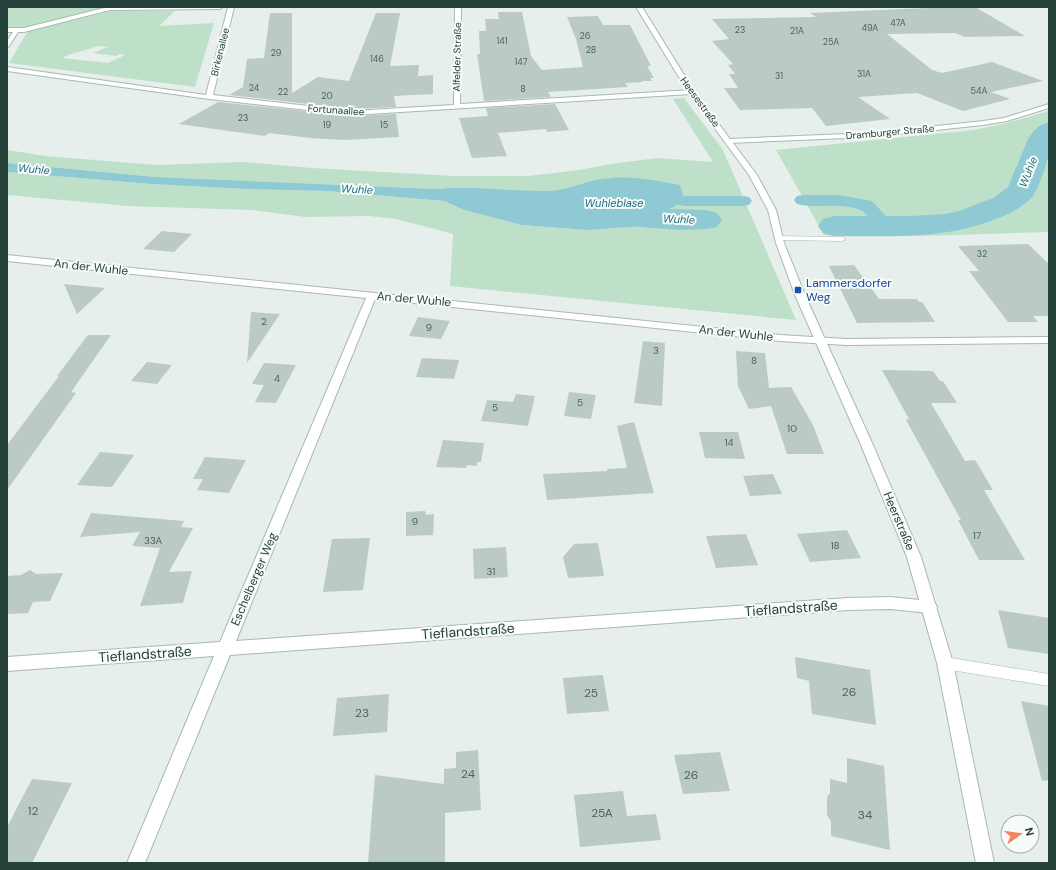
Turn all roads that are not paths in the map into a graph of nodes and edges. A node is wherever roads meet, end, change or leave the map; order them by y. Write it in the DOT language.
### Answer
graph roads {
  1 [pos="110,7"];
  2 [pos="220,7"];
  3 [pos="231,7"];
  4 [pos="458,7"];
  5 [pos="638,7"];
  6 [pos="7,30"];
  7 [pos="16,30"];
  8 [pos="7,45"];
  9 [pos="7,69"];
  10 [pos="691,92"];
  11 [pos="209,97"];
  12 [pos="1049,106"];
  13 [pos="457,108"];
  14 [pos="729,140"];
  15 [pos="764,195"];
  16 [pos="779,238"];
  17 [pos="842,239"];
  18 [pos="7,258"];
  19 [pos="372,295"];
  20 [pos="820,340"];
  21 [pos="1049,340"];
  22 [pos="930,607"];
  23 [pos="226,649"];
  24 [pos="945,663"];
  25 [pos="7,664"];
  26 [pos="1049,680"];
  27 [pos="136,863"];
  28 [pos="985,863"];
  1 -- 2 [label="street"];
  1 -- 7 [label="street"];
  3 -- 11 [label="street, Birkenallee"];
  4 -- 13 [label="street, Alfelder Straße"];
  5 -- 10 [label="street, Heesestraße"];
  6 -- 7 [label="street"];
  7 -- 8 [label="street"];
  9 -- 11 [label="street, Fortunaallee"];
  10 -- 13 [label="street, Fortunaallee"];
  10 -- 14 [label="street, Heesestraße"];
  11 -- 13 [label="street, Fortunaallee"];
  12 -- 14 [label="street, Dramburger Straße"];
  14 -- 15 [label="street, Heesestraße"];
  15 -- 16 [label="street, Heerstraße"];
  16 -- 17 [label="lane"];
  16 -- 20 [label="street, Heerstraße"];
  18 -- 19 [label="street, An der Wuhle"];
  19 -- 20 [label="street, An der Wuhle"];
  19 -- 23 [label="street, Eschelberger Weg"];
  20 -- 21 [label="street"];
  20 -- 22 [label="street, Heerstraße"];
  22 -- 23 [label="street, Tieflandstraße"];
  22 -- 24 [label="street, Heerstraße"];
  23 -- 25 [label="street, Tieflandstraße"];
  23 -- 27 [label="street, Eschelberger Weg"];
  24 -- 26 [label="lane"];
  24 -- 28 [label="street, Heerstraße"];
}
